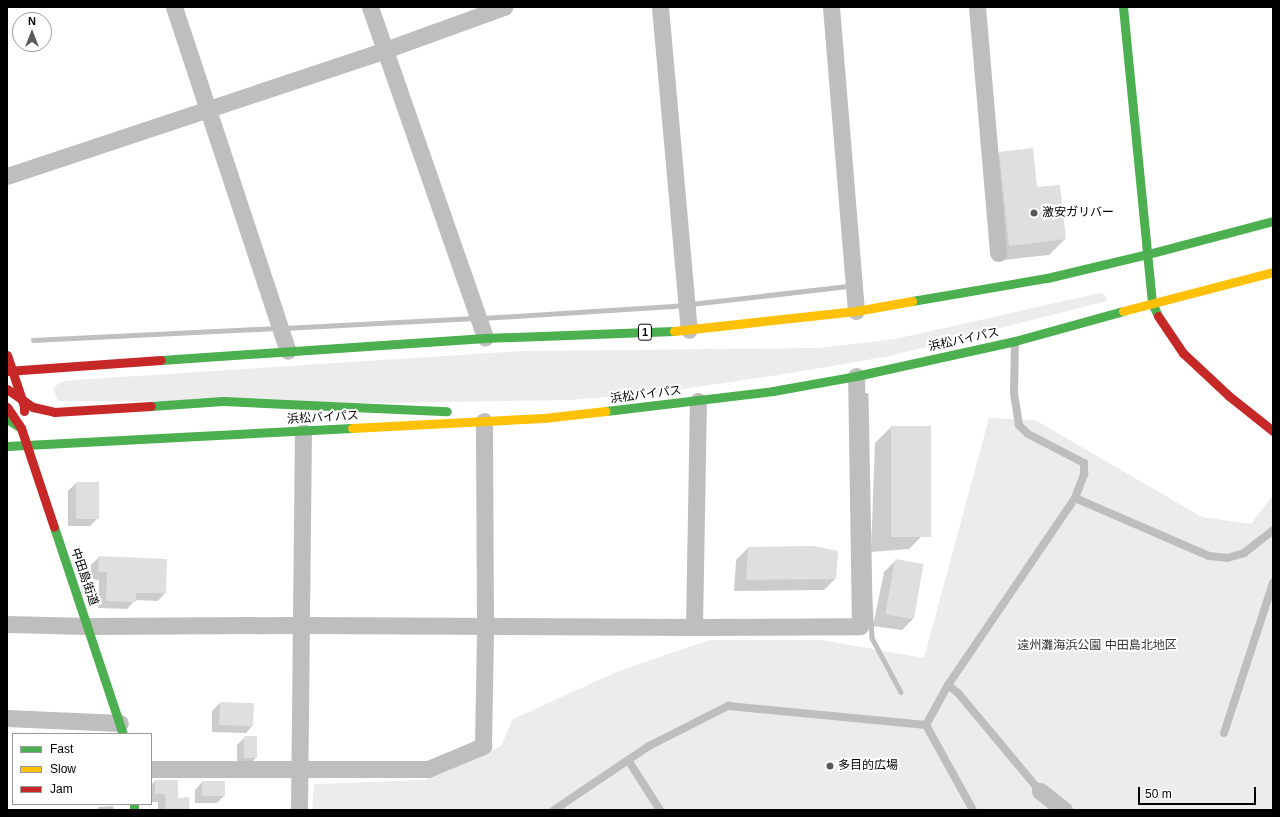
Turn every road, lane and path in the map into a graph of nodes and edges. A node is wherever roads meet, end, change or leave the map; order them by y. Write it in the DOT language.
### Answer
graph roads {
  1 [pos="174,7"];
  2 [pos="370,7"];
  3 [pos="504,7"];
  4 [pos="660,7"];
  5 [pos="831,7"];
  6 [pos="976,7"];
  7 [pos="1124,7"];
  8 [pos="480,11"];
  9 [pos="385,50"];
  10 [pos="208,108"];
  11 [pos="7,176"];
  12 [pos="1273,222"];
  13 [pos="998,253"];
  14 [pos="1148,254"];
  15 [pos="1273,272"];
  16 [pos="1152,303"];
  17 [pos="856,311"];
  18 [pos="688,322"];
  19 [pos="483,333"];
  20 [pos="1015,341"];
  21 [pos="286,345"];
  22 [pos="7,355"];
  23 [pos="10,370"];
  24 [pos="856,376"];
  25 [pos="7,389"];
  26 [pos="22,400"];
  27 [pos="698,401"];
  28 [pos="7,407"];
  29 [pos="459,411"];
  30 [pos="480,416"];
  31 [pos="544,418"];
  32 [pos="7,419"];
  33 [pos="21,428"];
  34 [pos="1273,431"];
  35 [pos="303,432"];
  36 [pos="27,445"];
  37 [pos="7,446"];
  38 [pos="1075,498"];
  39 [pos="1273,530"];
  40 [pos="1273,583"];
  41 [pos="7,624"];
  42 [pos="300,625"];
  43 [pos="88,626"];
  44 [pos="485,626"];
  45 [pos="694,628"];
  46 [pos="948,685"];
  47 [pos="7,718"];
  48 [pos="926,725"];
  49 [pos="121,728"];
  50 [pos="1224,733"];
  51 [pos="628,760"];
  52 [pos="152,769"];
  53 [pos="299,770"];
  54 [pos="1040,791"];
  55 [pos="299,810"];
  56 [pos="554,810"];
  57 [pos="660,810"];
  58 [pos="973,810"];
  59 [pos="1064,810"];
  1 -- 10 [label="street"];
  2 -- 9 [label="street"];
  3 -- 8 [label="street"];
  4 -- 18 [label="street"];
  5 -- 17 [label="street"];
  6 -- 13 [label="street"];
  7 -- 14 [label="main road"];
  8 -- 9 [label="street"];
  9 -- 10 [label="street"];
  9 -- 19 [label="street"];
  10 -- 11 [label="street"];
  10 -- 21 [label="street"];
  12 -- 14 [label="main road, 1"];
  14 -- 16 [label="main road"];
  14 -- 17 [label="main road, 1"];
  15 -- 16 [label="main road, 浜松バイパス"];
  16 -- 20 [label="main road, 浜松バイパス"];
  16 -- 34 [label="main road"];
  17 -- 18 [label="main road, 1"];
  18 -- 19 [label="main road, 1"];
  19 -- 21 [label="main road, 1"];
  20 -- 24 [label="main road, 浜松バイパス"];
  20 -- 38 [label="lane"];
  21 -- 23 [label="main road, 1"];
  22 -- 23 [label="main road, 中田島街道"];
  23 -- 26 [label="main road, 中田島街道"];
  24 -- 27 [label="main road, 浜松バイパス"];
  24 -- 45 [label="street"];
  25 -- 26 [label="main road"];
  26 -- 29 [label="main road"];
  26 -- 33 [label="main road, 中田島街道"];
  27 -- 31 [label="main road, 浜松バイパス"];
  27 -- 45 [label="street"];
  28 -- 33 [label="main road, 中田島街道"];
  30 -- 31 [label="main road"];
  30 -- 31 [label="main road, 浜松バイパス"];
  30 -- 35 [label="main road, 浜松バイパス"];
  30 -- 44 [label="street"];
  32 -- 33 [label="main road"];
  33 -- 36 [label="main road, 中田島街道"];
  35 -- 36 [label="main road, 浜松バイパス"];
  35 -- 42 [label="street"];
  36 -- 37 [label="main road, 浜松バイパス"];
  36 -- 43 [label="main road, 中田島街道"];
  38 -- 39 [label="lane"];
  38 -- 46 [label="lane"];
  40 -- 50 [label="lane"];
  41 -- 43 [label="street"];
  42 -- 43 [label="street"];
  42 -- 44 [label="street"];
  42 -- 53 [label="street"];
  43 -- 49 [label="main road, 中田島街道"];
  44 -- 45 [label="street"];
  44 -- 53 [label="street"];
  46 -- 48 [label="lane"];
  46 -- 54 [label="lane"];
  47 -- 49 [label="street"];
  48 -- 51 [label="lane"];
  48 -- 58 [label="lane"];
  51 -- 56 [label="lane"];
  51 -- 57 [label="lane"];
  52 -- 53 [label="street"];
  53 -- 55 [label="street"];
  54 -- 59 [label="street"];
}
